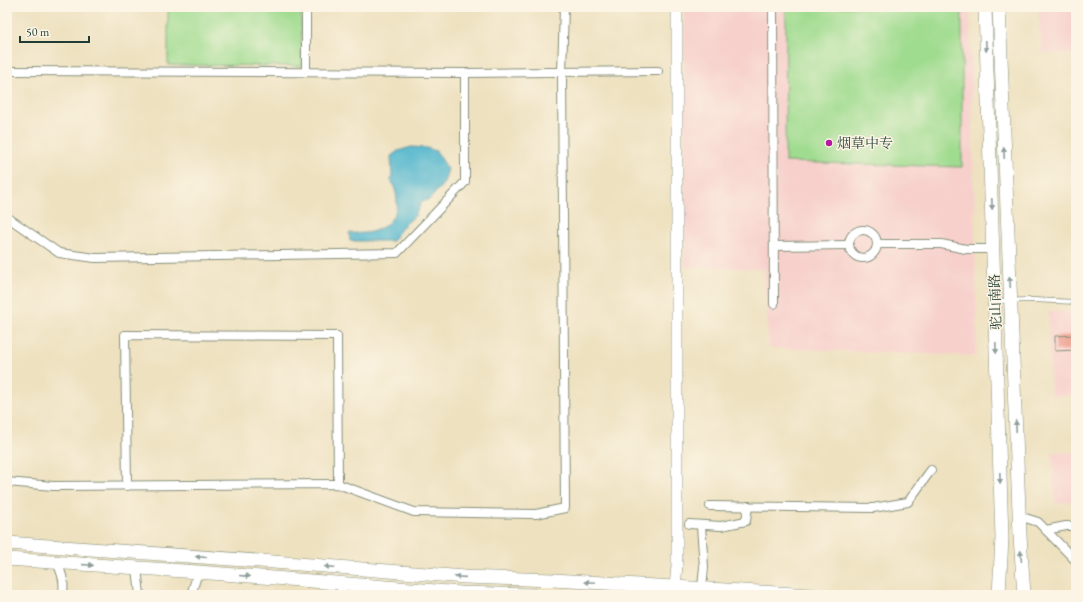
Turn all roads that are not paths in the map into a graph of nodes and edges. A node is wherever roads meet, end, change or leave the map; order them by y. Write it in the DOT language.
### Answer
graph roads {
  1 [pos="306,7"];
  2 [pos="564,7"];
  3 [pos="677,7"];
  4 [pos="773,7"];
  5 [pos="985,7"];
  6 [pos="999,7"];
  7 [pos="7,71"];
  8 [pos="658,71"];
  9 [pos="306,72"];
  10 [pos="562,72"];
  11 [pos="466,73"];
  12 [pos="7,217"];
  13 [pos="878,244"];
  14 [pos="849,245"];
  15 [pos="774,246"];
  16 [pos="993,249"];
  17 [pos="1011,300"];
  18 [pos="995,301"];
  19 [pos="1076,302"];
  20 [pos="774,304"];
  21 [pos="931,470"];
  22 [pos="7,482"];
  23 [pos="338,484"];
  24 [pos="127,486"];
  25 [pos="710,506"];
  26 [pos="748,506"];
  27 [pos="1019,516"];
  28 [pos="690,524"];
  29 [pos="701,526"];
  30 [pos="1076,526"];
  31 [pos="1046,530"];
  32 [pos="7,543"];
  33 [pos="7,559"];
  34 [pos="1076,561"];
  35 [pos="57,562"];
  36 [pos="137,568"];
  37 [pos="198,572"];
  38 [pos="675,587"];
  39 [pos="702,588"];
  40 [pos="342,589"];
  41 [pos="62,595"];
  42 [pos="140,595"];
  43 [pos="191,595"];
  44 [pos="533,595"];
  45 [pos="810,595"];
  46 [pos="999,595"];
  47 [pos="1024,595"];
  1 -- 9 [label="street"];
  2 -- 10 [label="street"];
  3 -- 38 [label="street"];
  4 -- 15 [label="street"];
  5 -- 16 [label="main road, 驼山南路, one-way"];
  17 -- 6 [label="main road, 驼山南路, one-way"];
  7 -- 9 [label="street"];
  8 -- 10 [label="street"];
  9 -- 11 [label="street"];
  10 -- 11 [label="street"];
  10 -- 23 [label="street"];
  11 -- 12 [label="street"];
  13 -- 14 [label="street"];
  13 -- 14 [label="street"];
  13 -- 16 [label="street"];
  14 -- 15 [label="street"];
  15 -- 20 [label="street"];
  16 -- 18 [label="main road, 驼山南路"];
  17 -- 18 [label="lane"];
  17 -- 19 [label="lane"];
  27 -- 17 [label="main road, 驼山南路, one-way"];
  18 -- 46 [label="main road, 驼山南路, one-way"];
  21 -- 26 [label="street"];
  22 -- 24 [label="street"];
  23 -- 24 [label="street"];
  23 -- 24 [label="street"];
  25 -- 26 [label="street"];
  26 -- 29 [label="street"];
  27 -- 31 [label="street"];
  47 -- 27 [label="main road, 驼山南路, one-way"];
  28 -- 29 [label="street"];
  29 -- 39 [label="street"];
  30 -- 31 [label="street"];
  31 -- 34 [label="street"];
  38 -- 32 [label="main road, one-way"];
  33 -- 35 [label="main road"];
  35 -- 36 [label="main road, one-way"];
  35 -- 41 [label="street"];
  36 -- 37 [label="main road"];
  36 -- 42 [label="street"];
  37 -- 40 [label="main road, one-way"];
  37 -- 43 [label="street"];
  38 -- 39 [label="main road"];
  39 -- 45 [label="main road"];
  40 -- 44 [label="main road"];
}
